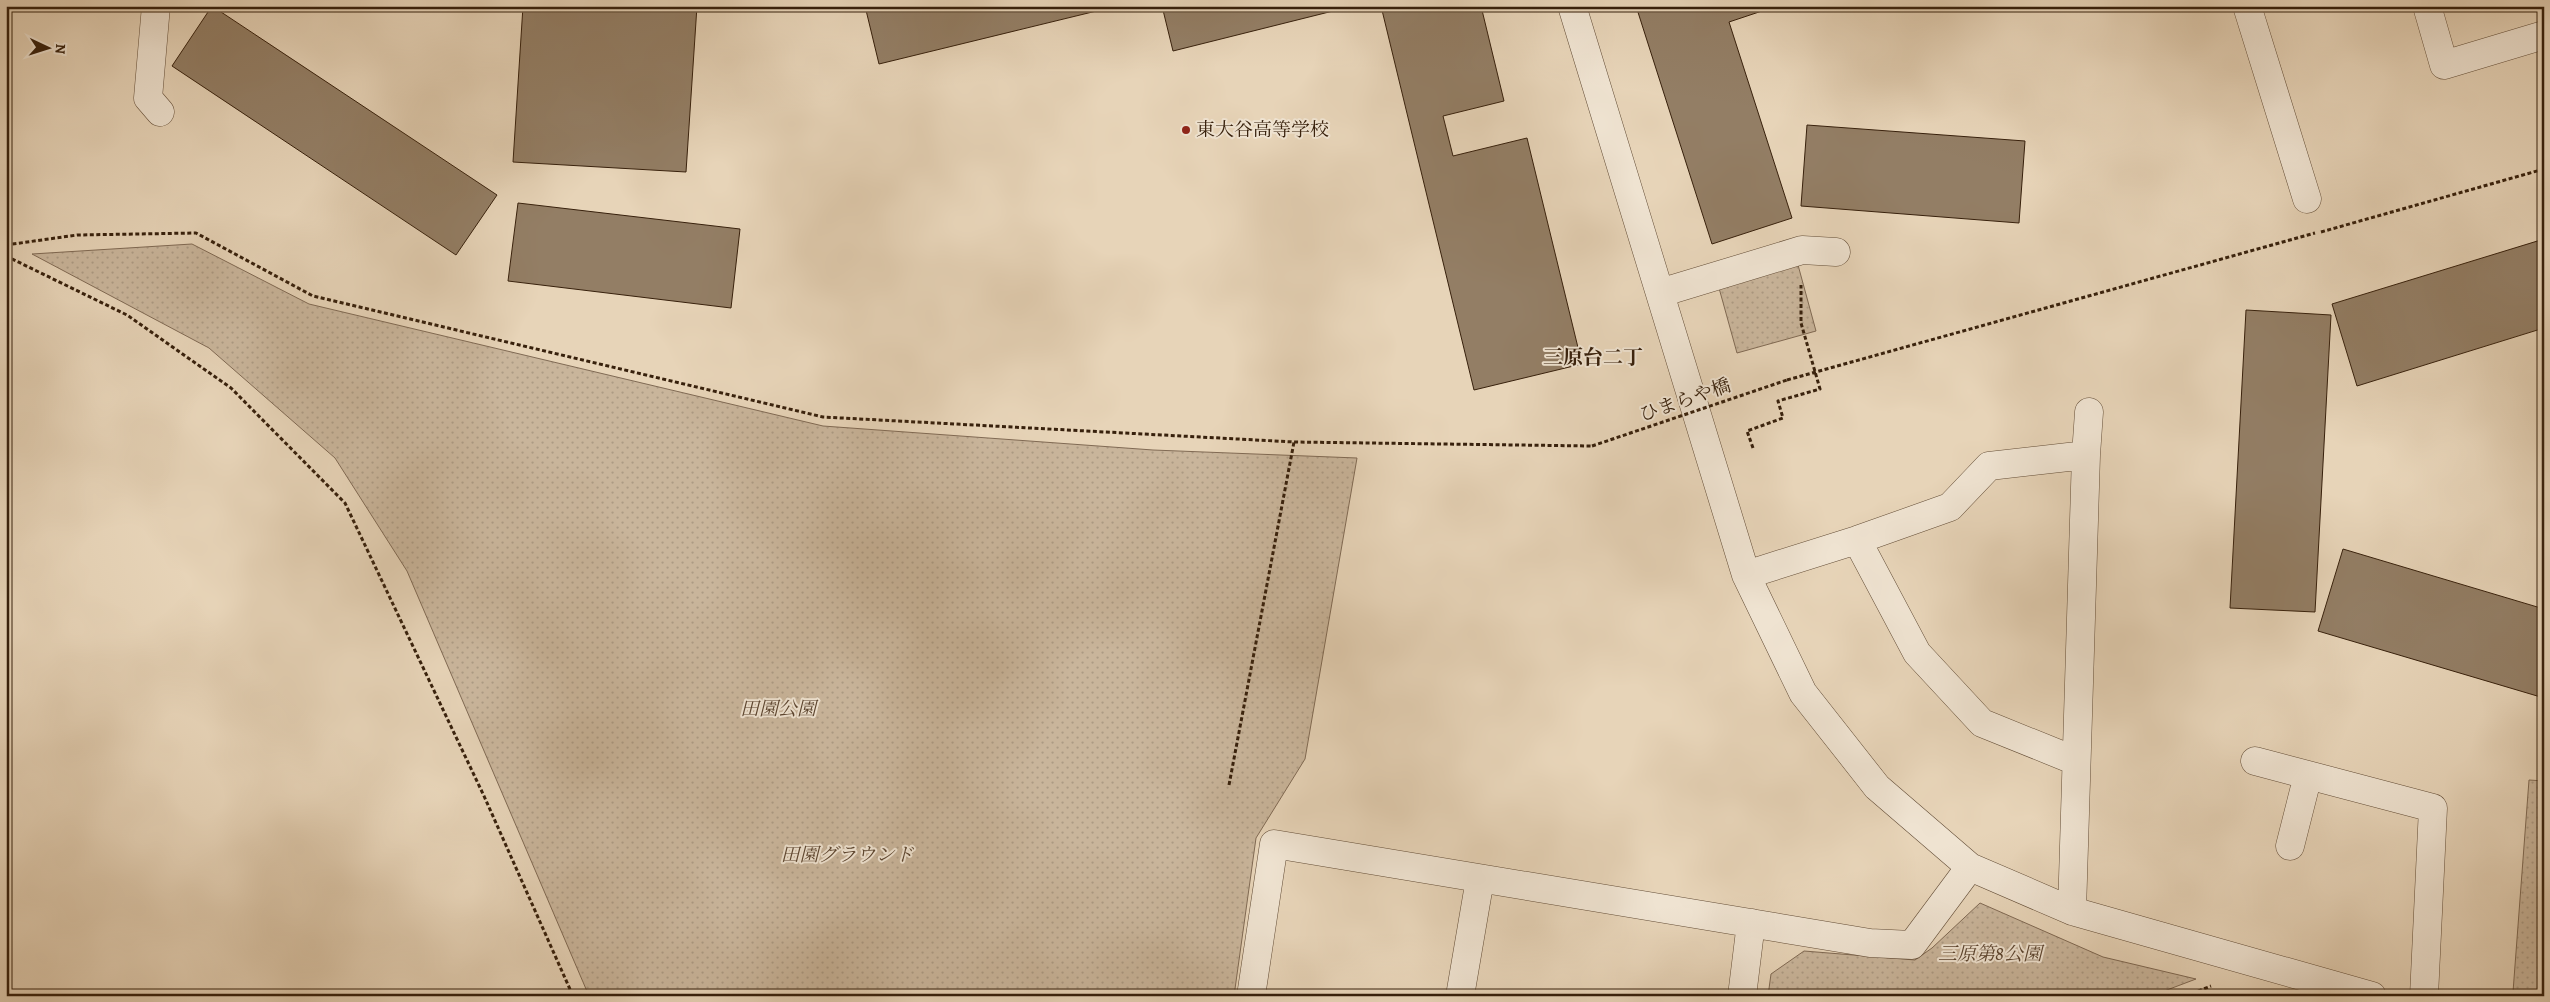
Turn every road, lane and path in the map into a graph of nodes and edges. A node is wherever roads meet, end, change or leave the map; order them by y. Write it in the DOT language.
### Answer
graph roads {
  1 [pos="156,6"];
  2 [pos="1572,6"];
  3 [pos="2247,6"];
  4 [pos="2427,6"];
  5 [pos="2544,35"];
  6 [pos="160,112"];
  7 [pos="2544,169"];
  8 [pos="2307,199"];
  9 [pos="6,245"];
  10 [pos="1836,252"];
  11 [pos="6,256"];
  12 [pos="1660,293"];
  13 [pos="1801,323"];
  14 [pos="1815,373"];
  15 [pos="2089,412"];
  16 [pos="1294,442"];
  17 [pos="1753,448"];
  18 [pos="2086,455"];
  19 [pos="1857,540"];
  20 [pos="1746,575"];
  21 [pos="2254,761"];
  22 [pos="2076,762"];
  23 [pos="2308,775"];
  24 [pos="1229,785"];
  25 [pos="2290,846"];
  26 [pos="1970,867"];
  27 [pos="1480,879"];
  28 [pos="2072,911"];
  29 [pos="1751,923"];
  30 [pos="573,996"];
  31 [pos="1251,996"];
  32 [pos="1460,996"];
  33 [pos="1742,996"];
  34 [pos="2372,996"];
  35 [pos="2424,996"];
  1 -- 6 [label="street"];
  2 -- 12 [label="street"];
  3 -- 8 [label="street"];
  4 -- 5 [label="street"];
  7 -- 14 [label="path, ひまらや橋"];
  9 -- 16 [label="path, ひまらや橋"];
  10 -- 12 [label="street"];
  11 -- 30 [label="path"];
  12 -- 20 [label="street"];
  13 -- 14 [label="path"];
  14 -- 16 [label="path, ひまらや橋, bridge"];
  14 -- 17 [label="path"];
  15 -- 18 [label="street"];
  16 -- 24 [label="path"];
  18 -- 19 [label="street"];
  18 -- 22 [label="street"];
  19 -- 20 [label="street"];
  19 -- 22 [label="street"];
  20 -- 26 [label="street"];
  21 -- 23 [label="street"];
  22 -- 28 [label="street"];
  23 -- 25 [label="street"];
  23 -- 35 [label="street"];
  26 -- 28 [label="street"];
  26 -- 29 [label="street"];
  27 -- 29 [label="street"];
  27 -- 31 [label="street"];
  27 -- 32 [label="street"];
  28 -- 34 [label="street"];
  29 -- 33 [label="street"];
}
